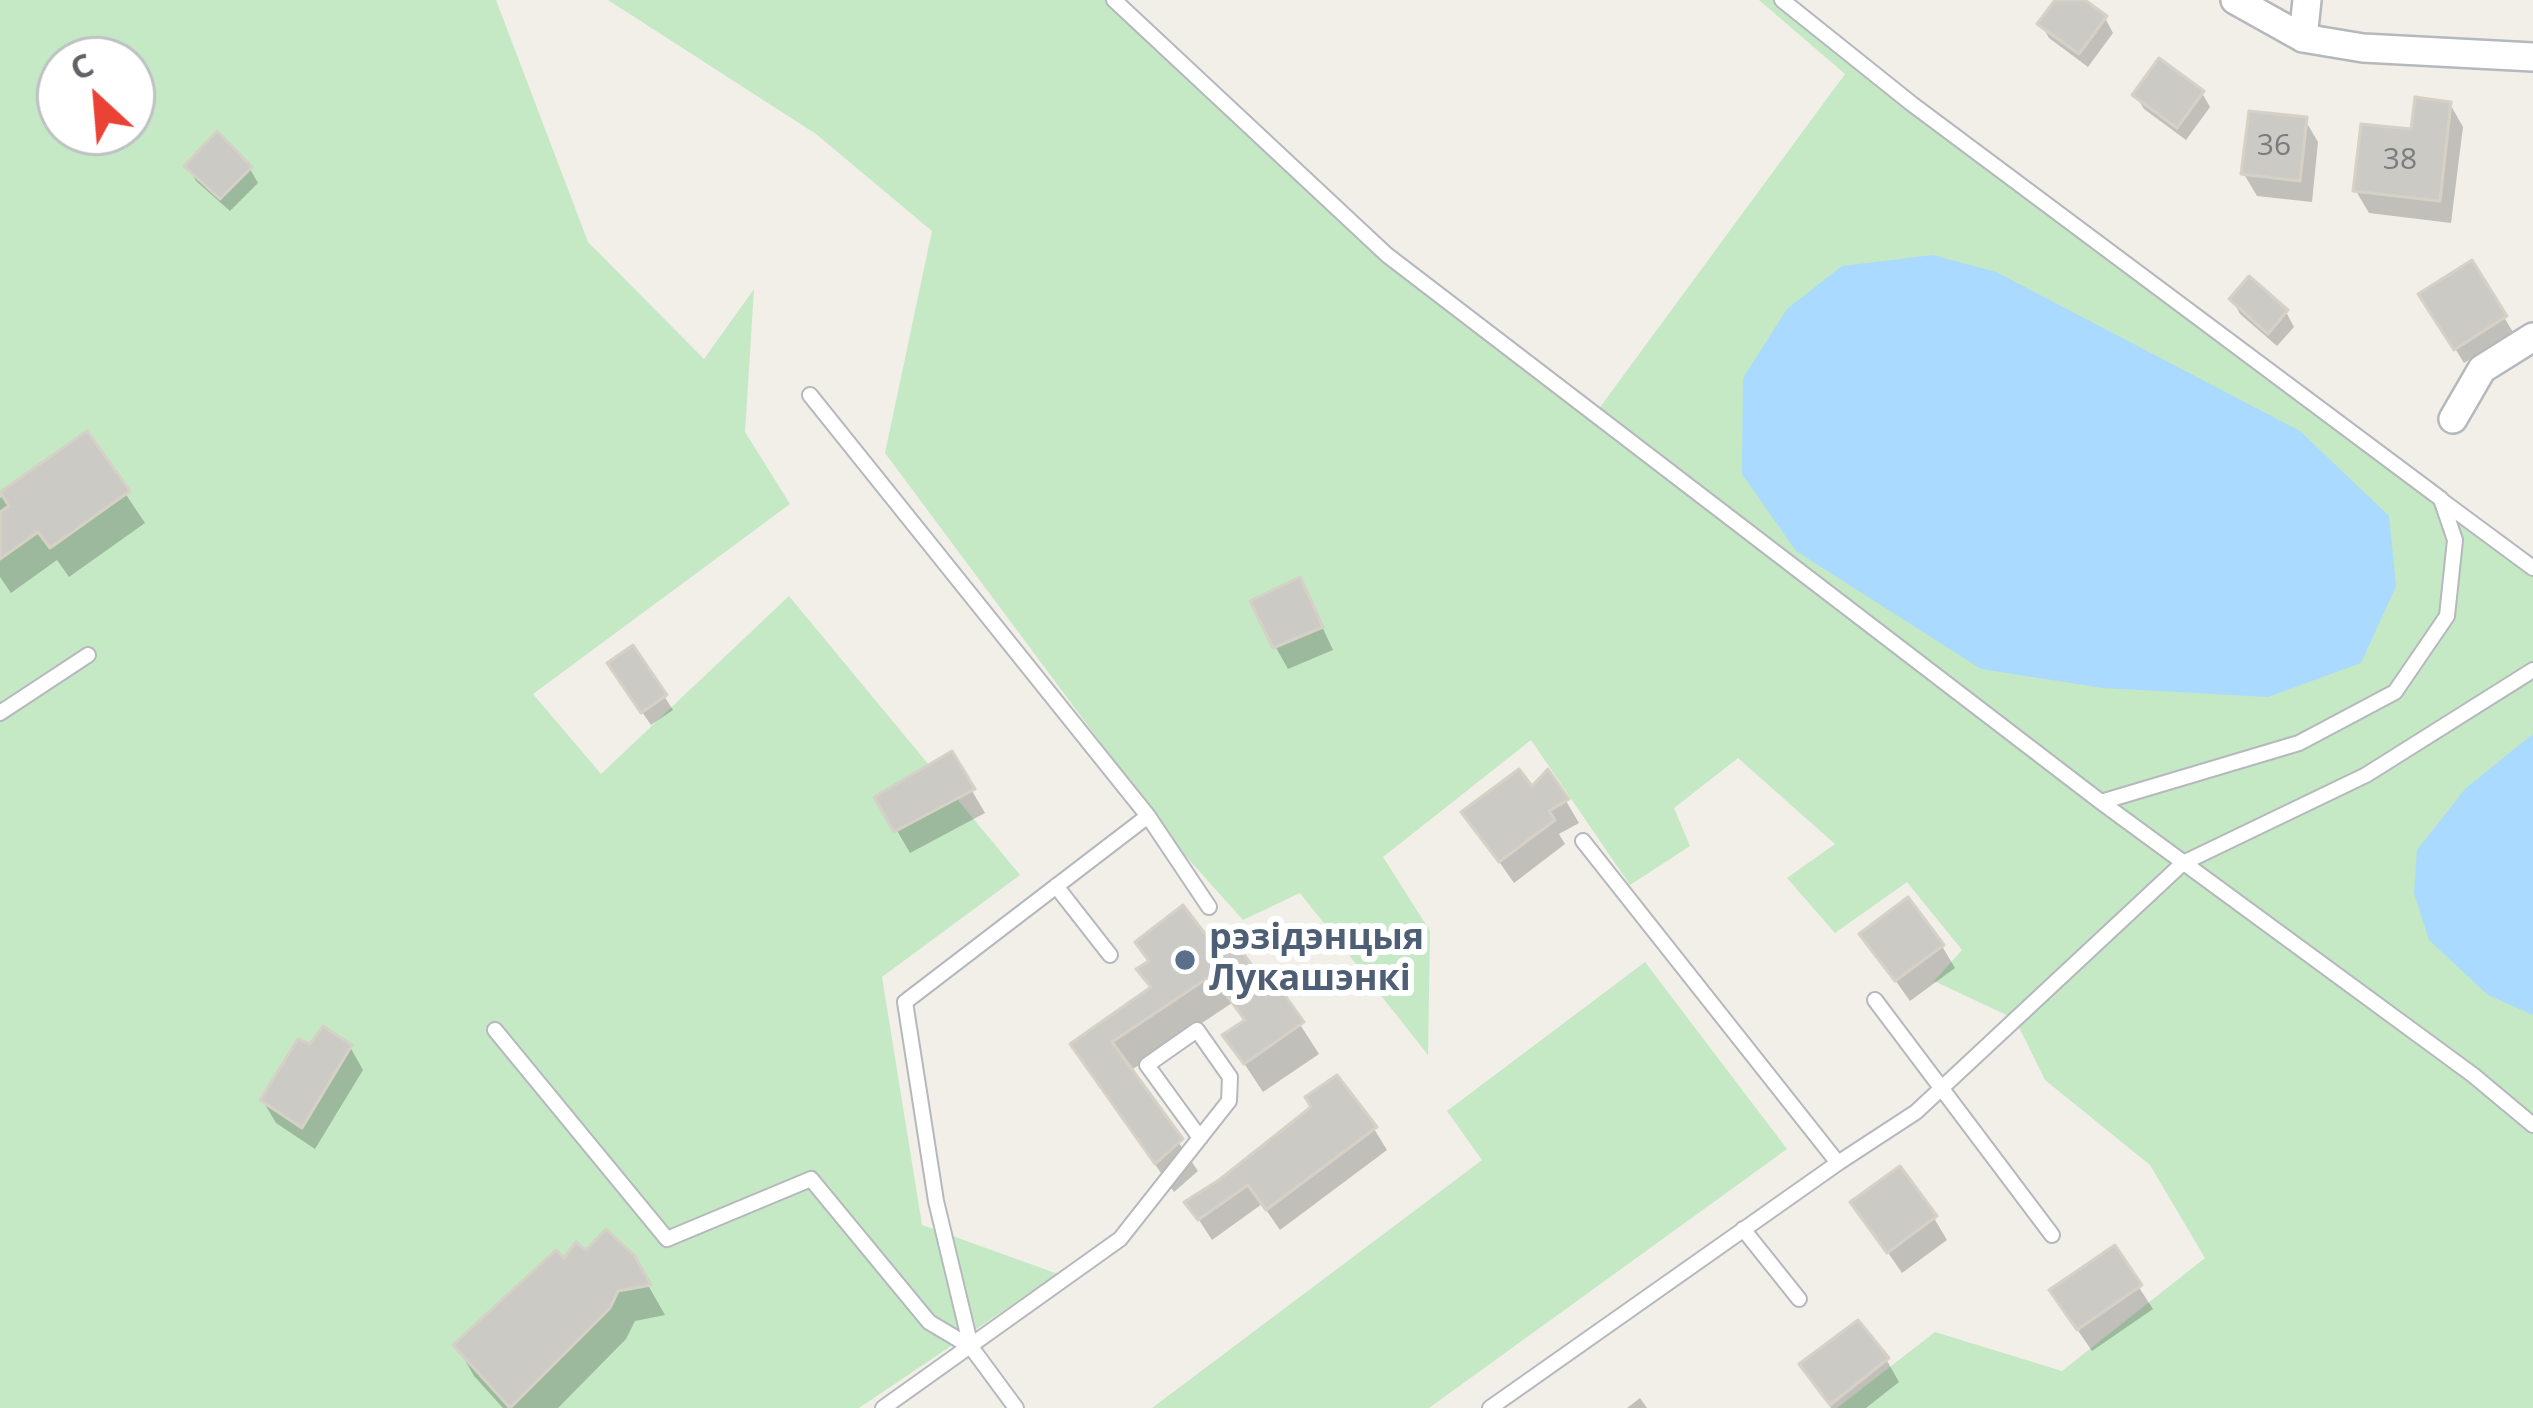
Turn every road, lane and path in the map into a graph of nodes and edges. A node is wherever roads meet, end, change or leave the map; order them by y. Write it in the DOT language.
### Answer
graph roads {
  1 [pos="1114,0"];
  2 [pos="1782,0"];
  3 [pos="2235,0"];
  4 [pos="2307,0"];
  5 [pos="2303,38"];
  6 [pos="2533,57"];
  7 [pos="2533,337"];
  8 [pos="810,395"];
  9 [pos="2453,419"];
  10 [pos="2441,500"];
  11 [pos="2533,568"];
  12 [pos="88,655"];
  13 [pos="2533,670"];
  14 [pos="0,713"];
  15 [pos="2101,802"];
  16 [pos="1148,816"];
  17 [pos="1583,841"];
  18 [pos="2183,863"];
  19 [pos="1056,886"];
  20 [pos="1209,907"];
  21 [pos="1109,955"];
  22 [pos="1875,1000"];
  23 [pos="495,1030"];
  24 [pos="1941,1089"];
  25 [pos="2533,1125"];
  26 [pos="1200,1138"];
  27 [pos="1838,1163"];
  28 [pos="1744,1229"];
  29 [pos="2052,1235"];
  30 [pos="1799,1300"];
  31 [pos="971,1347"];
  32 [pos="883,1408"];
  33 [pos="1016,1408"];
  34 [pos="1490,1408"];
  1 -- 15 [label="lane"];
  2 -- 10 [label="lane"];
  3 -- 5 [label="street"];
  4 -- 5 [label="street"];
  5 -- 6 [label="street"];
  7 -- 9 [label="street"];
  8 -- 16 [label="lane"];
  10 -- 11 [label="lane"];
  10 -- 15 [label="lane"];
  12 -- 14 [label="lane"];
  13 -- 18 [label="lane"];
  15 -- 18 [label="lane"];
  16 -- 19 [label="lane"];
  16 -- 20 [label="lane"];
  17 -- 27 [label="lane"];
  18 -- 24 [label="lane"];
  18 -- 25 [label="lane"];
  19 -- 21 [label="lane"];
  19 -- 31 [label="lane"];
  22 -- 24 [label="lane"];
  23 -- 31 [label="lane"];
  24 -- 27 [label="lane"];
  24 -- 29 [label="lane"];
  26 -- 26 [label="lane"];
  26 -- 31 [label="lane"];
  27 -- 28 [label="lane"];
  28 -- 30 [label="lane"];
  28 -- 34 [label="lane"];
  31 -- 32 [label="lane"];
  31 -- 33 [label="lane"];
}
